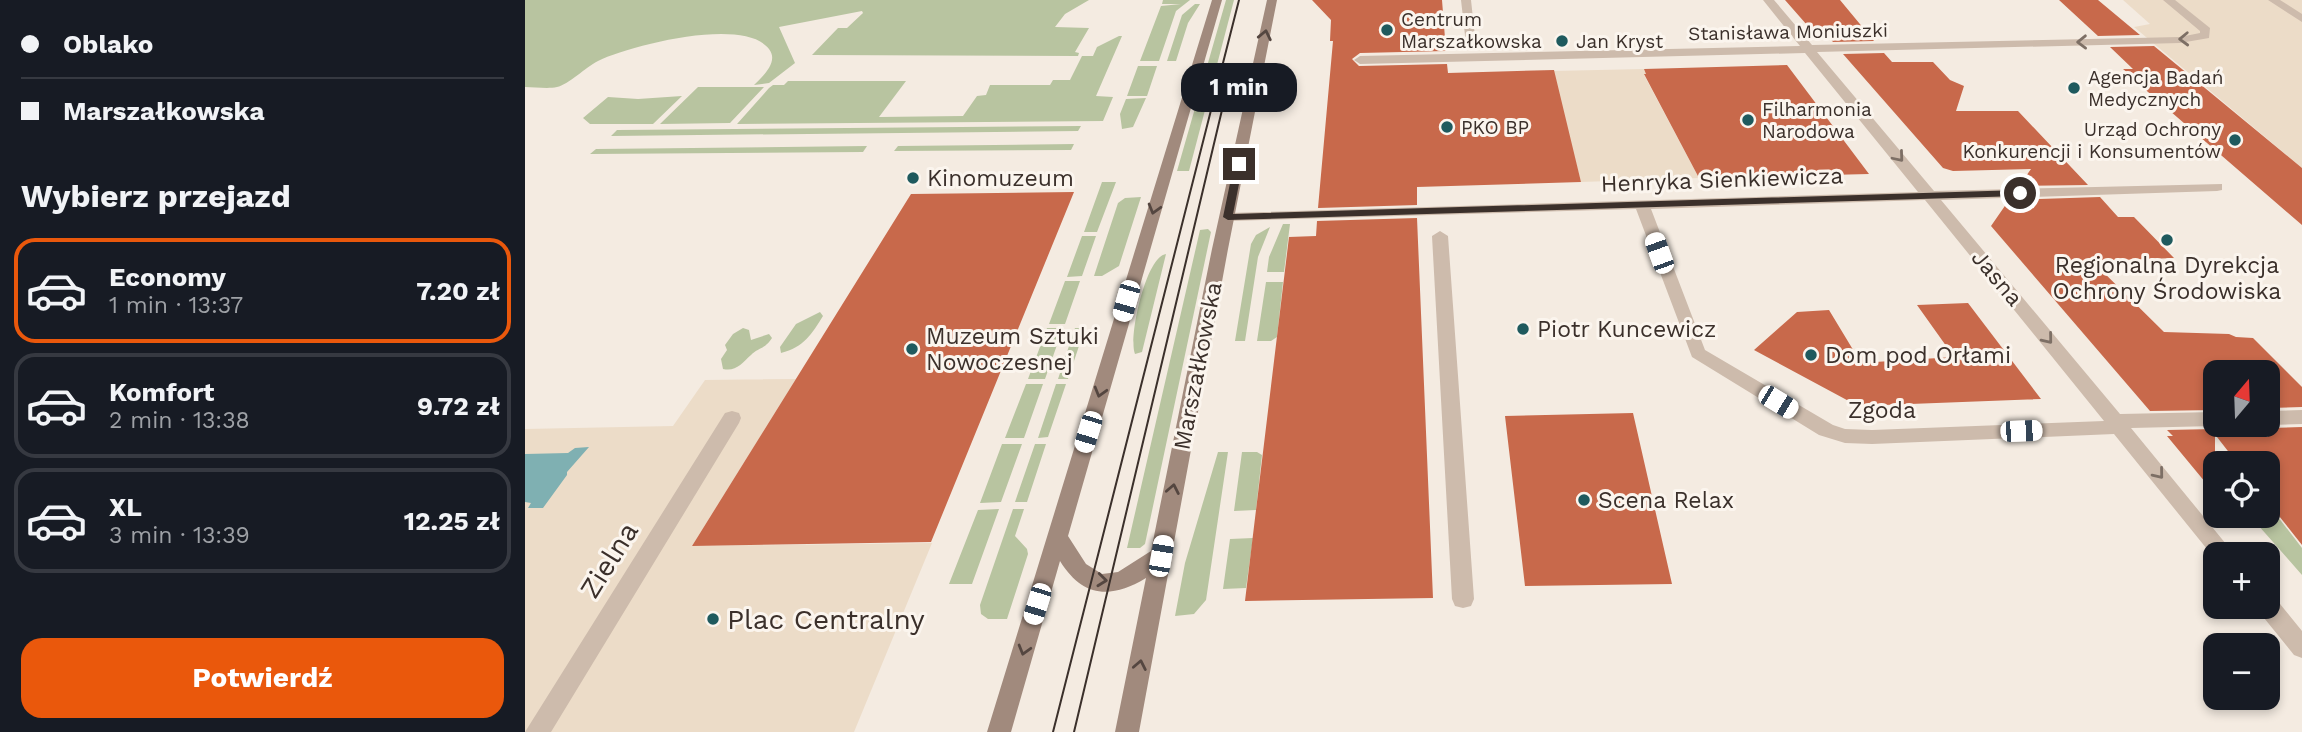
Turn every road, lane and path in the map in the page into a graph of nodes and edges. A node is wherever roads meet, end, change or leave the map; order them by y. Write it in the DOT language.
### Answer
graph roads {
  1 [pos="1217,0"];
  2 [pos="1272,0"];
  3 [pos="1466,0"];
  4 [pos="1768,0"];
  5 [pos="2168,0"];
  6 [pos="2273,0"];
  7 [pos="2302,19"];
  8 [pos="1472,44"];
  9 [pos="1808,49"];
  10 [pos="1360,60"];
  11 [pos="2217,187"];
  12 [pos="1930,196"];
  13 [pos="1642,205"];
  14 [pos="1228,217"];
  15 [pos="1440,236"];
  16 [pos="2302,417"];
  17 [pos="732,418"];
  18 [pos="2280,418"];
  19 [pos="2203,420"];
  20 [pos="2118,424"];
  21 [pos="1057,537"];
  22 [pos="2214,542"];
  23 [pos="1161,556"];
  24 [pos="1463,599"];
  25 [pos="2279,619"];
  26 [pos="2302,648"];
  27 [pos="537,732"];
  28 [pos="999,732"];
  29 [pos="1127,732"];
  1 -- 21 [label="main road, one-way"];
  14 -- 2 [label="main road, Marszałkowska, one-way"];
  3 -- 8 [label="street"];
  4 -- 9 [label="street, Jasna"];
  5 -- 9 [label="street, Stanisława Moniuszki, one-way"];
  6 -- 7 [label="street"];
  9 -- 10 [label="street, Stanisława Moniuszki"];
  9 -- 12 [label="street, Jasna, one-way"];
  11 -- 12 [label="street, Henryka Sienkiewicza"];
  12 -- 13 [label="street, Henryka Sienkiewicza"];
  12 -- 20 [label="street, Jasna, one-way"];
  13 -- 14 [label="street, Henryka Sienkiewicza"];
  13 -- 20 [label="street, Zgoda"];
  23 -- 14 [label="main road, Marszałkowska, one-way"];
  15 -- 24 [label="street"];
  16 -- 18 [label="street"];
  17 -- 27 [label="street, Zielna"];
  19 -- 20 [label="street, Zgoda"];
  20 -- 22 [label="street, Jasna, one-way"];
  21 -- 23 [label="main road, one-way"];
  21 -- 28 [label="main road, one-way"];
  29 -- 23 [label="main road, Marszałkowska, one-way"];
  25 -- 26 [label="street"];
}
